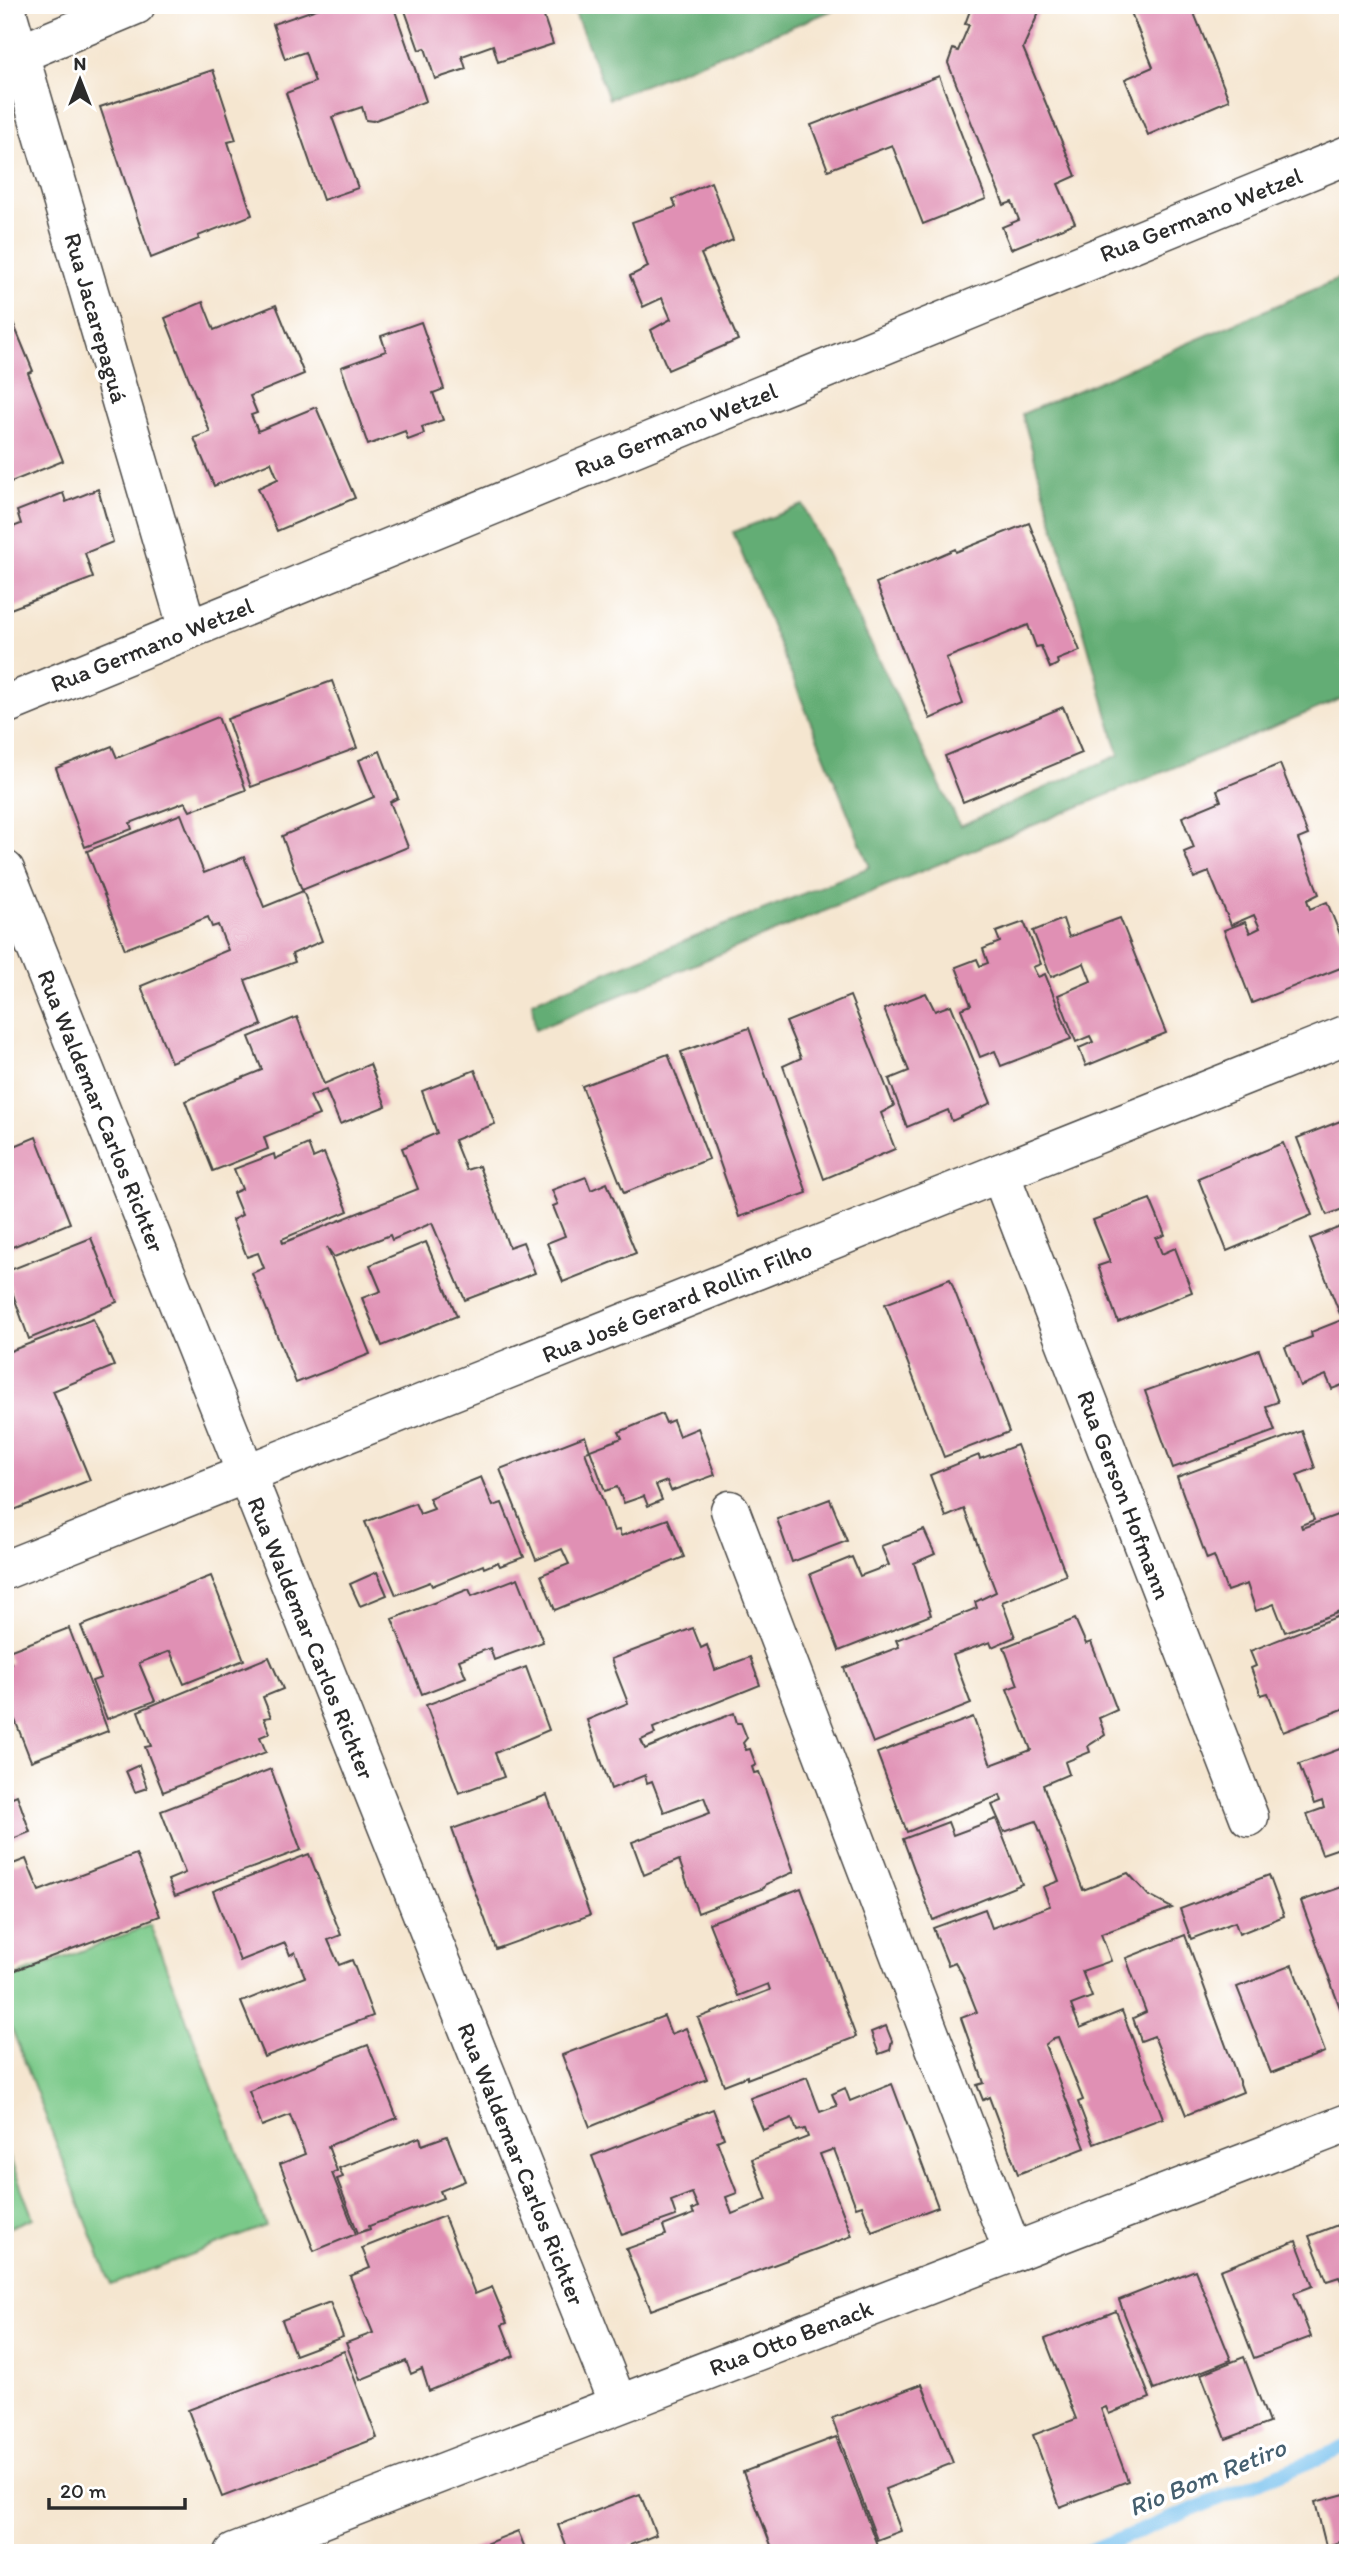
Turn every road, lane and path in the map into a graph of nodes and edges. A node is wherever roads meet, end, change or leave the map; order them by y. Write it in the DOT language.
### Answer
graph roads {
  1 [pos="5,5"];
  2 [pos="136,5"];
  3 [pos="19,54"];
  4 [pos="1348,155"];
  5 [pos="187,630"];
  6 [pos="5,705"];
  7 [pos="5,870"];
  8 [pos="1348,1034"];
  9 [pos="1000,1173"];
  10 [pos="246,1475"];
  11 [pos="730,1510"];
  12 [pos="5,1570"];
  13 [pos="1249,1817"];
  14 [pos="1348,2123"];
  15 [pos="1013,2252"];
  16 [pos="618,2404"];
  17 [pos="234,2553"];
  1 -- 3 [label="street, Rua Jacarepaguá"];
  2 -- 3 [label="street"];
  3 -- 5 [label="street, Rua Jacarepaguá"];
  4 -- 5 [label="street, Rua Germano Wetzel"];
  5 -- 6 [label="street, Rua Germano Wetzel"];
  7 -- 10 [label="street, Rua Waldemar Carlos Richter"];
  8 -- 9 [label="street, Rua José Gerard Rollin Filho"];
  9 -- 10 [label="street, Rua José Gerard Rollin Filho"];
  9 -- 13 [label="street, Rua Gerson Hofmann"];
  10 -- 12 [label="street, Rua José Gerard Rollin Filho"];
  10 -- 16 [label="street, Rua Waldemar Carlos Richter"];
  11 -- 15 [label="street"];
  14 -- 15 [label="street, Rua Otto Benack"];
  15 -- 16 [label="street, Rua Otto Benack"];
  16 -- 17 [label="street, Rua Otto Benack"];
}
